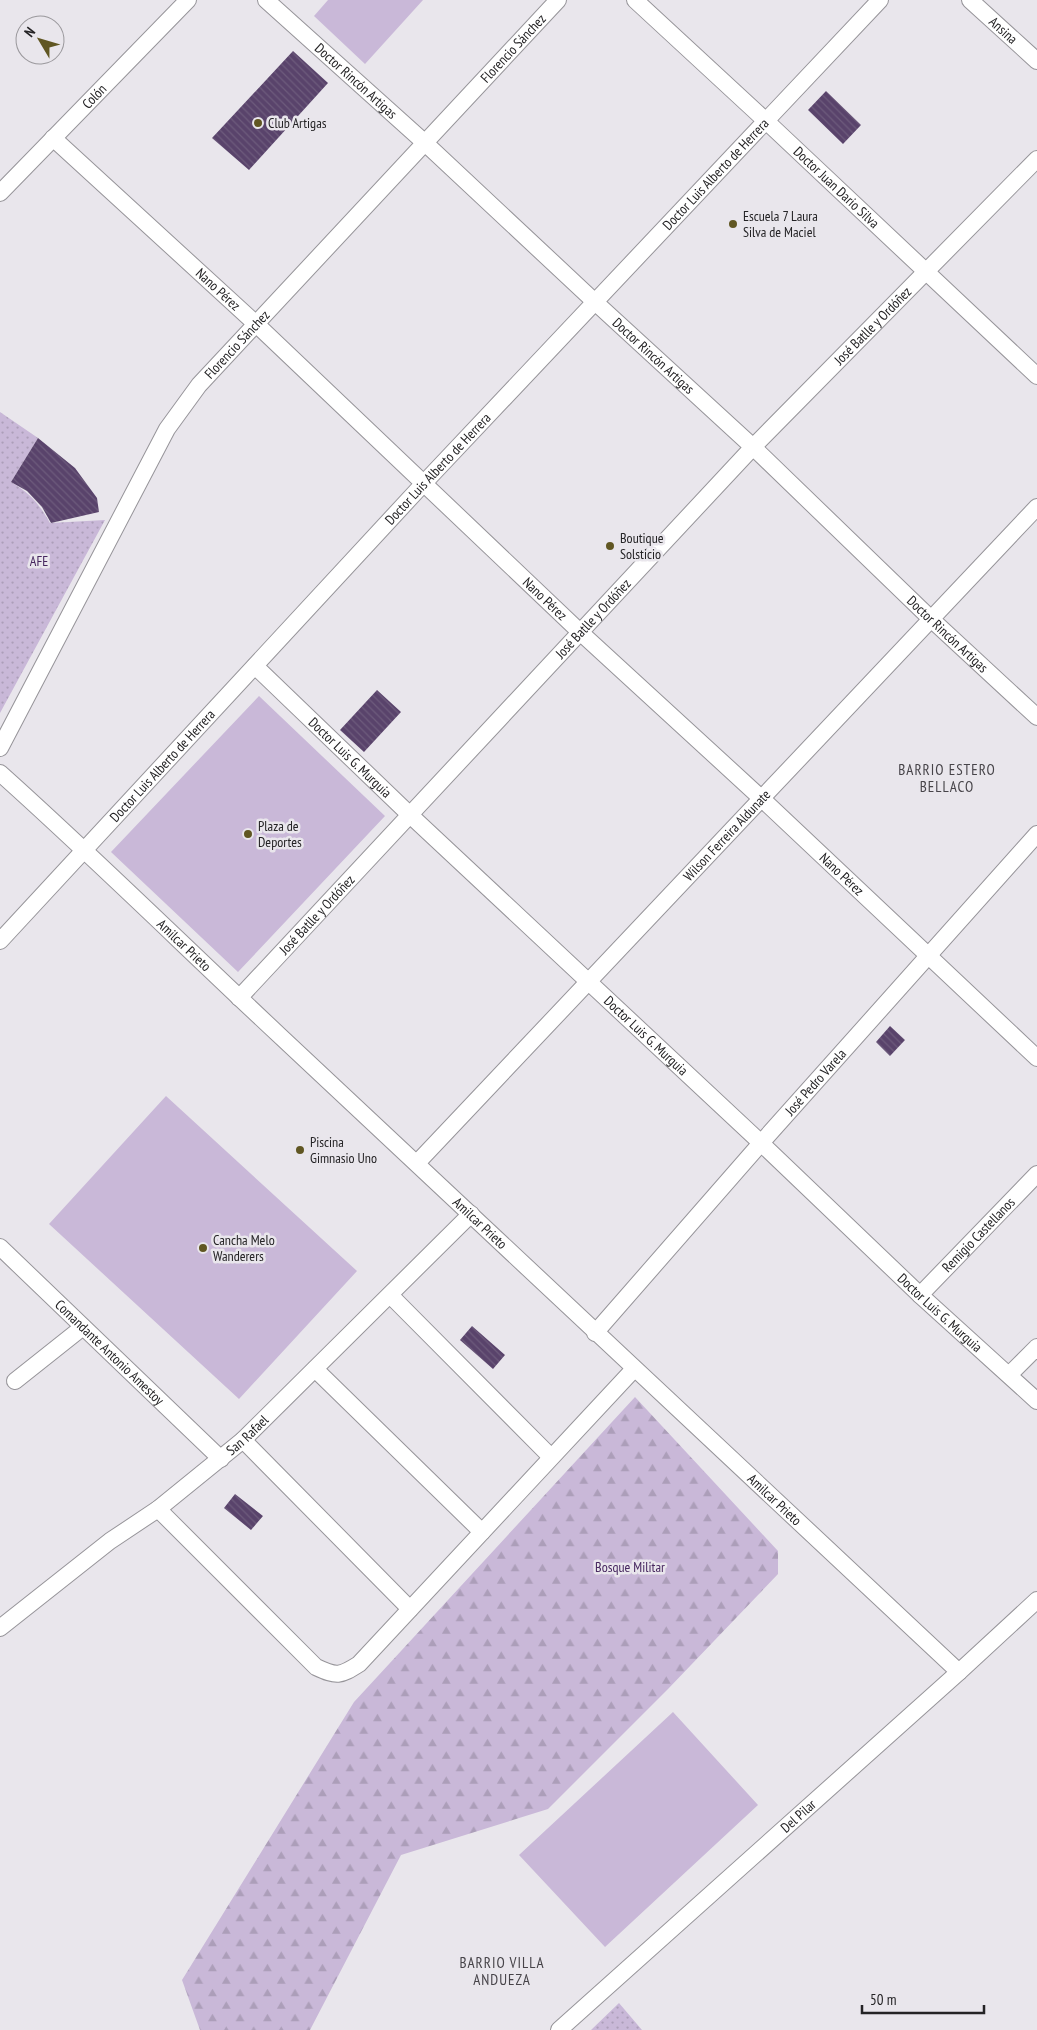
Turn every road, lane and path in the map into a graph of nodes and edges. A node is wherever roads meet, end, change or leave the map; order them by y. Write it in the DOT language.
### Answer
graph roads {
  1 [pos="188,0"];
  2 [pos="266,0"];
  3 [pos="558,0"];
  4 [pos="634,0"];
  5 [pos="880,0"];
  6 [pos="970,0"];
  7 [pos="1037,60"];
  8 [pos="766,121"];
  9 [pos="53,138"];
  10 [pos="424,142"];
  11 [pos="1037,159"];
  12 [pos="0,193"];
  13 [pos="926,271"];
  14 [pos="595,302"];
  15 [pos="255,323"];
  16 [pos="1037,376"];
  17 [pos="753,447"];
  18 [pos="424,483"];
  19 [pos="1037,507"];
  20 [pos="930,618"];
  21 [pos="580,632"];
  22 [pos="255,666"];
  23 [pos="1037,717"];
  24 [pos="0,748"];
  25 [pos="0,773"];
  26 [pos="762,798"];
  27 [pos="409,814"];
  28 [pos="1037,834"];
  29 [pos="85,849"];
  30 [pos="0,942"];
  31 [pos="929,957"];
  32 [pos="587,981"];
  33 [pos="239,998"];
  34 [pos="1037,1058"];
  35 [pos="761,1143"];
  36 [pos="416,1164"];
  37 [pos="1037,1174"];
  38 [pos="471,1214"];
  39 [pos="0,1247"];
  40 [pos="390,1295"];
  41 [pos="920,1295"];
  42 [pos="83,1326"];
  43 [pos="596,1333"];
  44 [pos="1037,1347"];
  45 [pos="315,1369"];
  46 [pos="634,1369"];
  47 [pos="1009,1375"];
  48 [pos="15,1381"];
  49 [pos="1037,1402"];
  50 [pos="243,1440"];
  51 [pos="552,1457"];
  52 [pos="221,1459"];
  53 [pos="158,1509"];
  54 [pos="482,1532"];
  55 [pos="1037,1600"];
  56 [pos="410,1610"];
  57 [pos="0,1628"];
  58 [pos="960,1672"];
  59 [pos="558,2030"];
  1 -- 9 [label="street, Colón"];
  2 -- 10 [label="street, Doctor Rincón Artigas"];
  3 -- 10 [label="street, Florencio Sánchez"];
  4 -- 8 [label="street, Doctor Juan Dario Silva"];
  5 -- 8 [label="street, Doctor Luis Alberto de Herrera"];
  6 -- 7 [label="street, Ansina"];
  8 -- 13 [label="street, Doctor Juan Dario Silva"];
  8 -- 14 [label="street, Doctor Luis Alberto de Herrera"];
  9 -- 12 [label="street, Colón"];
  9 -- 15 [label="street, Nano Pérez"];
  10 -- 14 [label="street, Doctor Rincón Artigas"];
  10 -- 15 [label="street, Florencio Sánchez"];
  11 -- 13 [label="street, José Batlle y Ordóñez"];
  13 -- 16 [label="street, Doctor Juan Dario Silva"];
  13 -- 17 [label="street, José Batlle y Ordóñez"];
  14 -- 17 [label="street, Doctor Rincón Artigas"];
  14 -- 18 [label="street, Doctor Luis Alberto de Herrera"];
  15 -- 18 [label="street, Nano Pérez"];
  15 -- 24 [label="street, Florencio Sánchez"];
  17 -- 20 [label="street, Doctor Rincón Artigas"];
  17 -- 21 [label="street, José Batlle y Ordóñez"];
  18 -- 21 [label="street, Nano Pérez"];
  18 -- 22 [label="street, Doctor Luis Alberto de Herrera"];
  19 -- 20 [label="street, Wilson Ferreira Aldunate"];
  20 -- 23 [label="street, Doctor Rincón Artigas"];
  20 -- 26 [label="street, Wilson Ferreira Aldunate"];
  21 -- 26 [label="street, Nano Pérez"];
  21 -- 27 [label="street, José Batlle y Ordóñez"];
  22 -- 27 [label="street, Doctor Luis G. Murguia"];
  22 -- 29 [label="street, Doctor Luis Alberto de Herrera"];
  25 -- 29 [label="street, Amilcar Prieto"];
  26 -- 31 [label="street, Nano Pérez"];
  26 -- 32 [label="street, Wilson Ferreira Aldunate"];
  27 -- 32 [label="street, Doctor Luis G. Murguia"];
  27 -- 33 [label="street, José Batlle y Ordóñez"];
  28 -- 31 [label="street, José Pedro Varela"];
  29 -- 30 [label="street, Doctor Luis Alberto de Herrera"];
  29 -- 33 [label="street, Amilcar Prieto"];
  31 -- 34 [label="street, Nano Pérez"];
  31 -- 35 [label="street, José Pedro Varela"];
  32 -- 35 [label="street, Doctor Luis G. Murguia"];
  32 -- 36 [label="street, Wilson Ferreira Aldunate"];
  33 -- 36 [label="street, Amilcar Prieto"];
  35 -- 41 [label="street, Doctor Luis G. Murguia"];
  35 -- 43 [label="street, José Pedro Varela"];
  36 -- 38 [label="street, Amilcar Prieto"];
  37 -- 41 [label="street, Remigio Castellanos"];
  38 -- 40 [label="street, San Rafael"];
  38 -- 43 [label="street, Amilcar Prieto"];
  39 -- 42 [label="street, Comandante Antonio Amestoy"];
  40 -- 45 [label="street, San Rafael"];
  40 -- 51 [label="street"];
  41 -- 47 [label="street, Doctor Luis G. Murguia"];
  42 -- 48 [label="street"];
  42 -- 52 [label="street, Comandante Antonio Amestoy"];
  43 -- 46 [label="street, Amilcar Prieto"];
  44 -- 47 [label="street"];
  45 -- 50 [label="street, San Rafael"];
  45 -- 54 [label="street"];
  46 -- 51 [label="street"];
  46 -- 58 [label="street, Amilcar Prieto"];
  47 -- 49 [label="street, Doctor Luis G. Murguia"];
  50 -- 52 [label="street, San Rafael"];
  50 -- 56 [label="street"];
  51 -- 54 [label="street"];
  52 -- 53 [label="street, San Rafael"];
  53 -- 56 [label="street"];
  53 -- 57 [label="street, San Rafael"];
  54 -- 56 [label="street"];
  55 -- 58 [label="street, Del Pilar"];
  58 -- 59 [label="street, Del Pilar"];
}
